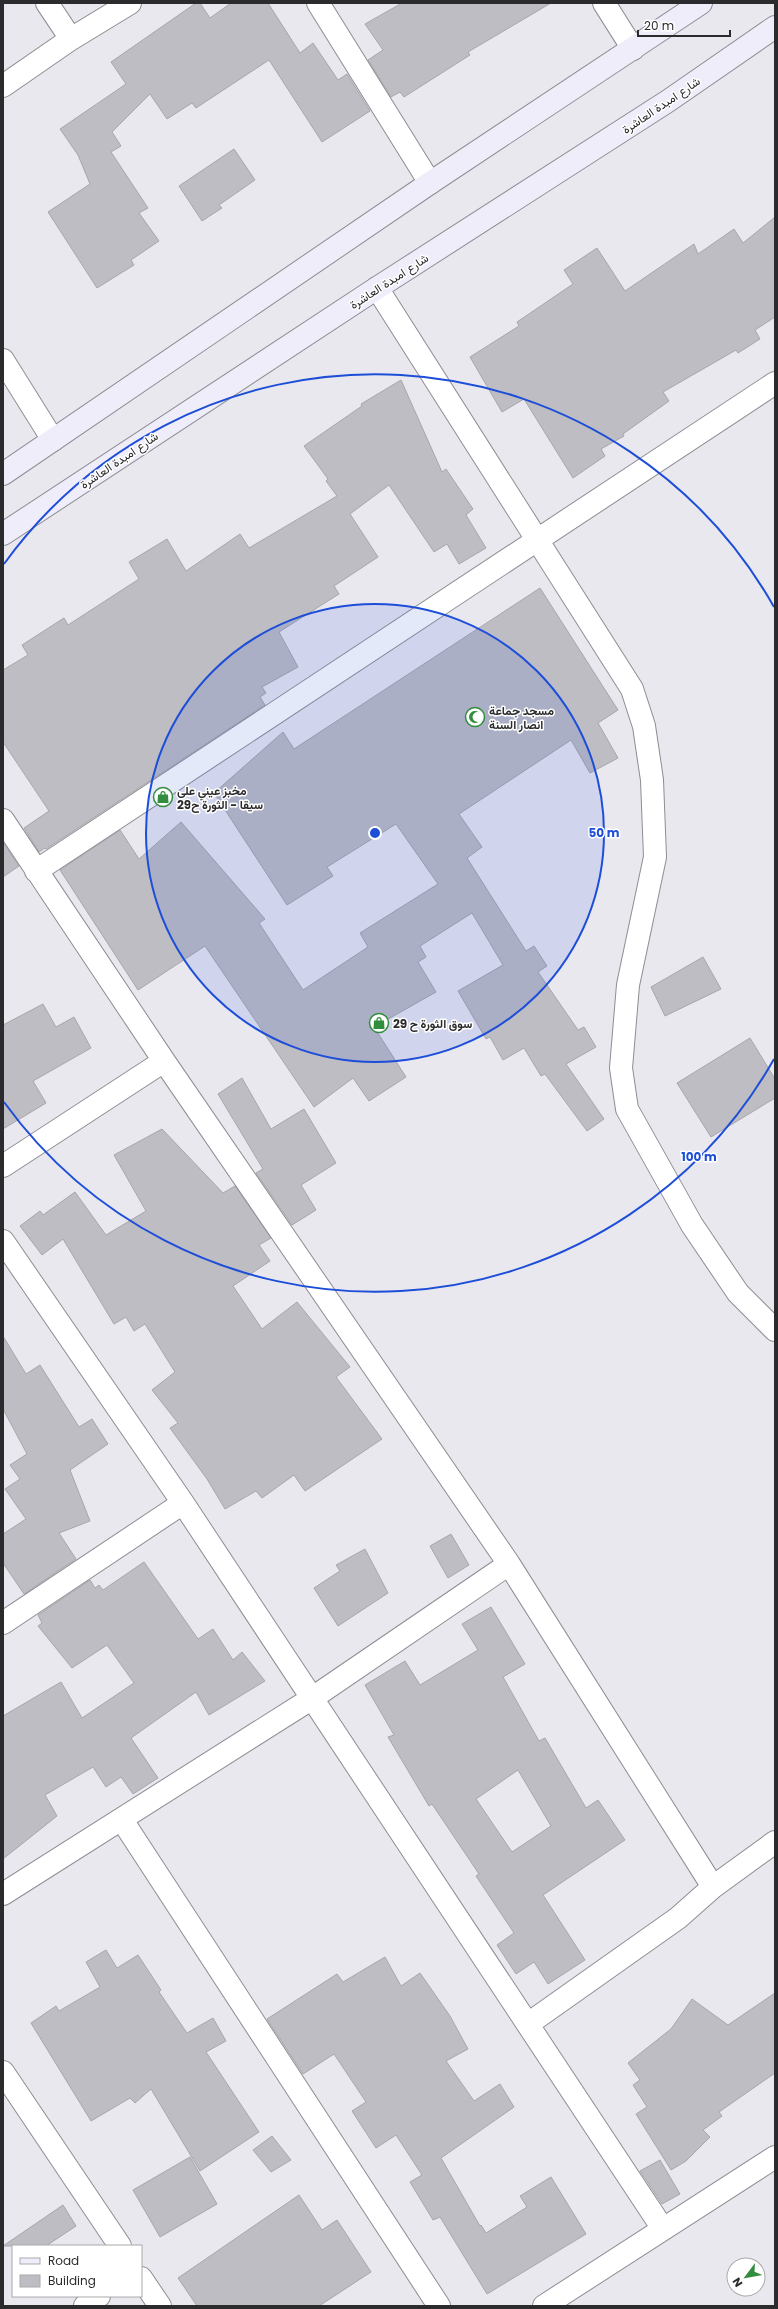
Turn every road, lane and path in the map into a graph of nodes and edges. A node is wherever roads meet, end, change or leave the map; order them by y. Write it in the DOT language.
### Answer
graph roads {
  1 [pos="48,3"];
  2 [pos="130,3"];
  3 [pos="318,3"];
  4 [pos="604,3"];
  5 [pos="701,3"];
  6 [pos="775,27"];
  7 [pos="71,39"];
  8 [pos="633,49"];
  9 [pos="3,86"];
  10 [pos="430,183"];
  11 [pos="377,288"];
  12 [pos="3,360"];
  13 [pos="775,382"];
  14 [pos="53,440"];
  15 [pos="3,474"];
  16 [pos="3,534"];
  17 [pos="536,540"];
  18 [pos="3,820"];
  19 [pos="36,871"];
  20 [pos="164,1061"];
  21 [pos="3,1166"];
  22 [pos="3,1241"];
  23 [pos="775,1330"];
  24 [pos="183,1503"];
  25 [pos="509,1564"];
  26 [pos="3,1624"];
  27 [pos="311,1699"];
  28 [pos="122,1820"];
  29 [pos="775,1842"];
  30 [pos="713,1887"];
  31 [pos="3,1894"];
  32 [pos="528,2024"];
  33 [pos="3,2072"];
  34 [pos="775,2157"];
  35 [pos="663,2229"];
  36 [pos="119,2245"];
  37 [pos="142,2279"];
  38 [pos="98,2297"];
  39 [pos="85,2306"];
  40 [pos="160,2306"];
  41 [pos="439,2306"];
  42 [pos="544,2306"];
  1 -- 7 [label="street"];
  2 -- 7 [label="street"];
  3 -- 10 [label="street"];
  4 -- 8 [label="street"];
  5 -- 8 [label="main road"];
  6 -- 11 [label="main road, شارع امبدة العاشرة"];
  7 -- 9 [label="street"];
  8 -- 10 [label="main road"];
  10 -- 14 [label="main road"];
  11 -- 16 [label="main road, شارع امبدة العاشرة"];
  11 -- 17 [label="street"];
  12 -- 14 [label="street"];
  13 -- 17 [label="street"];
  14 -- 15 [label="main road"];
  17 -- 19 [label="street"];
  17 -- 23 [label="street"];
  18 -- 19 [label="street"];
  19 -- 20 [label="street"];
  20 -- 21 [label="street"];
  20 -- 25 [label="street"];
  22 -- 24 [label="street"];
  24 -- 26 [label="street"];
  24 -- 27 [label="street"];
  25 -- 27 [label="street"];
  25 -- 30 [label="street"];
  27 -- 28 [label="street"];
  27 -- 32 [label="street"];
  28 -- 31 [label="street"];
  28 -- 41 [label="street"];
  29 -- 30 [label="street"];
  30 -- 32 [label="street"];
  32 -- 35 [label="street"];
  33 -- 36 [label="street"];
  34 -- 35 [label="street"];
  35 -- 42 [label="street"];
  37 -- 40 [label="street"];
  38 -- 39 [label="street"];
}
